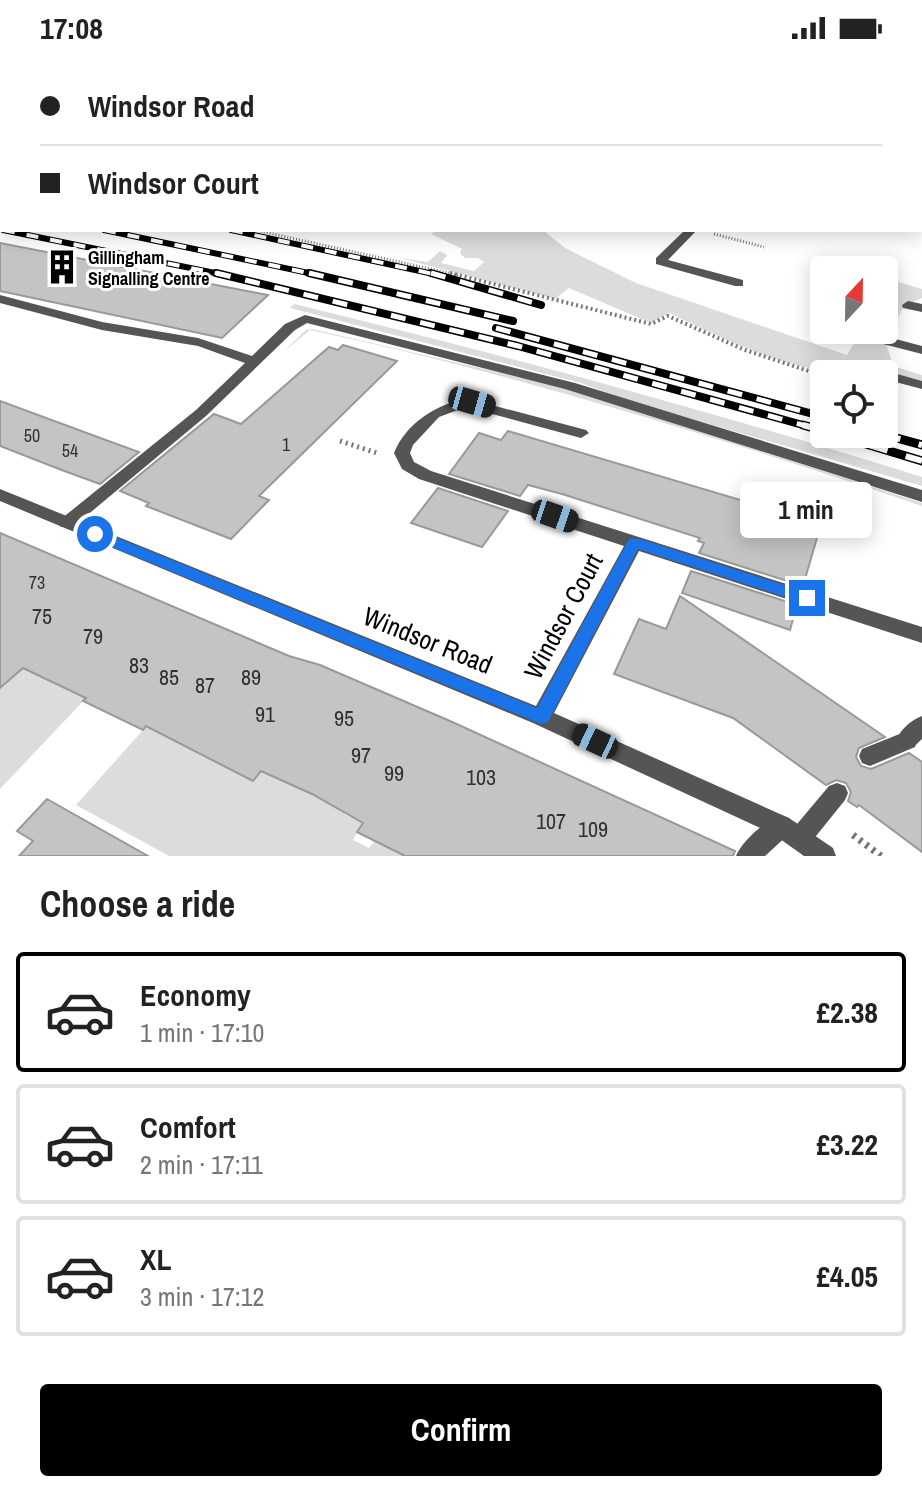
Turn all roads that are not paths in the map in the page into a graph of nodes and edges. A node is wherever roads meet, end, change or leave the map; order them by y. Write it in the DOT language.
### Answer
graph roads {
  1 [pos="689,232"];
  2 [pos="739,283"];
  3 [pos="0,299"];
  4 [pos="898,344"];
  5 [pos="922,350"];
  6 [pos="253,361"];
  7 [pos="898,378"];
  8 [pos="922,385"];
  9 [pos="581,433"];
  10 [pos="0,495"];
  11 [pos="922,496"];
  12 [pos="67,523"];
  13 [pos="635,542"];
  14 [pos="922,635"];
  15 [pos="541,717"];
  16 [pos="915,733"];
  17 [pos="870,756"];
  18 [pos="837,793"];
  19 [pos="790,832"];
  20 [pos="748,856"];
  21 [pos="824,856"];
  1 -- 2 [label="street"];
  3 -- 6 [label="street"];
  4 -- 5 [label="street"];
  6 -- 11 [label="street"];
  6 -- 12 [label="street"];
  7 -- 8 [label="street"];
  9 -- 13 [label="street, Windsor Court"];
  10 -- 12 [label="street, Windsor Road"];
  12 -- 15 [label="street, Windsor Road"];
  13 -- 14 [label="street, Windsor Court"];
  13 -- 15 [label="street, Windsor Court"];
  15 -- 19 [label="street, Windsor Road"];
  16 -- 17 [label="street"];
  18 -- 19 [label="street"];
  19 -- 20 [label="street"];
  19 -- 21 [label="street, Windsor Road"];
}
